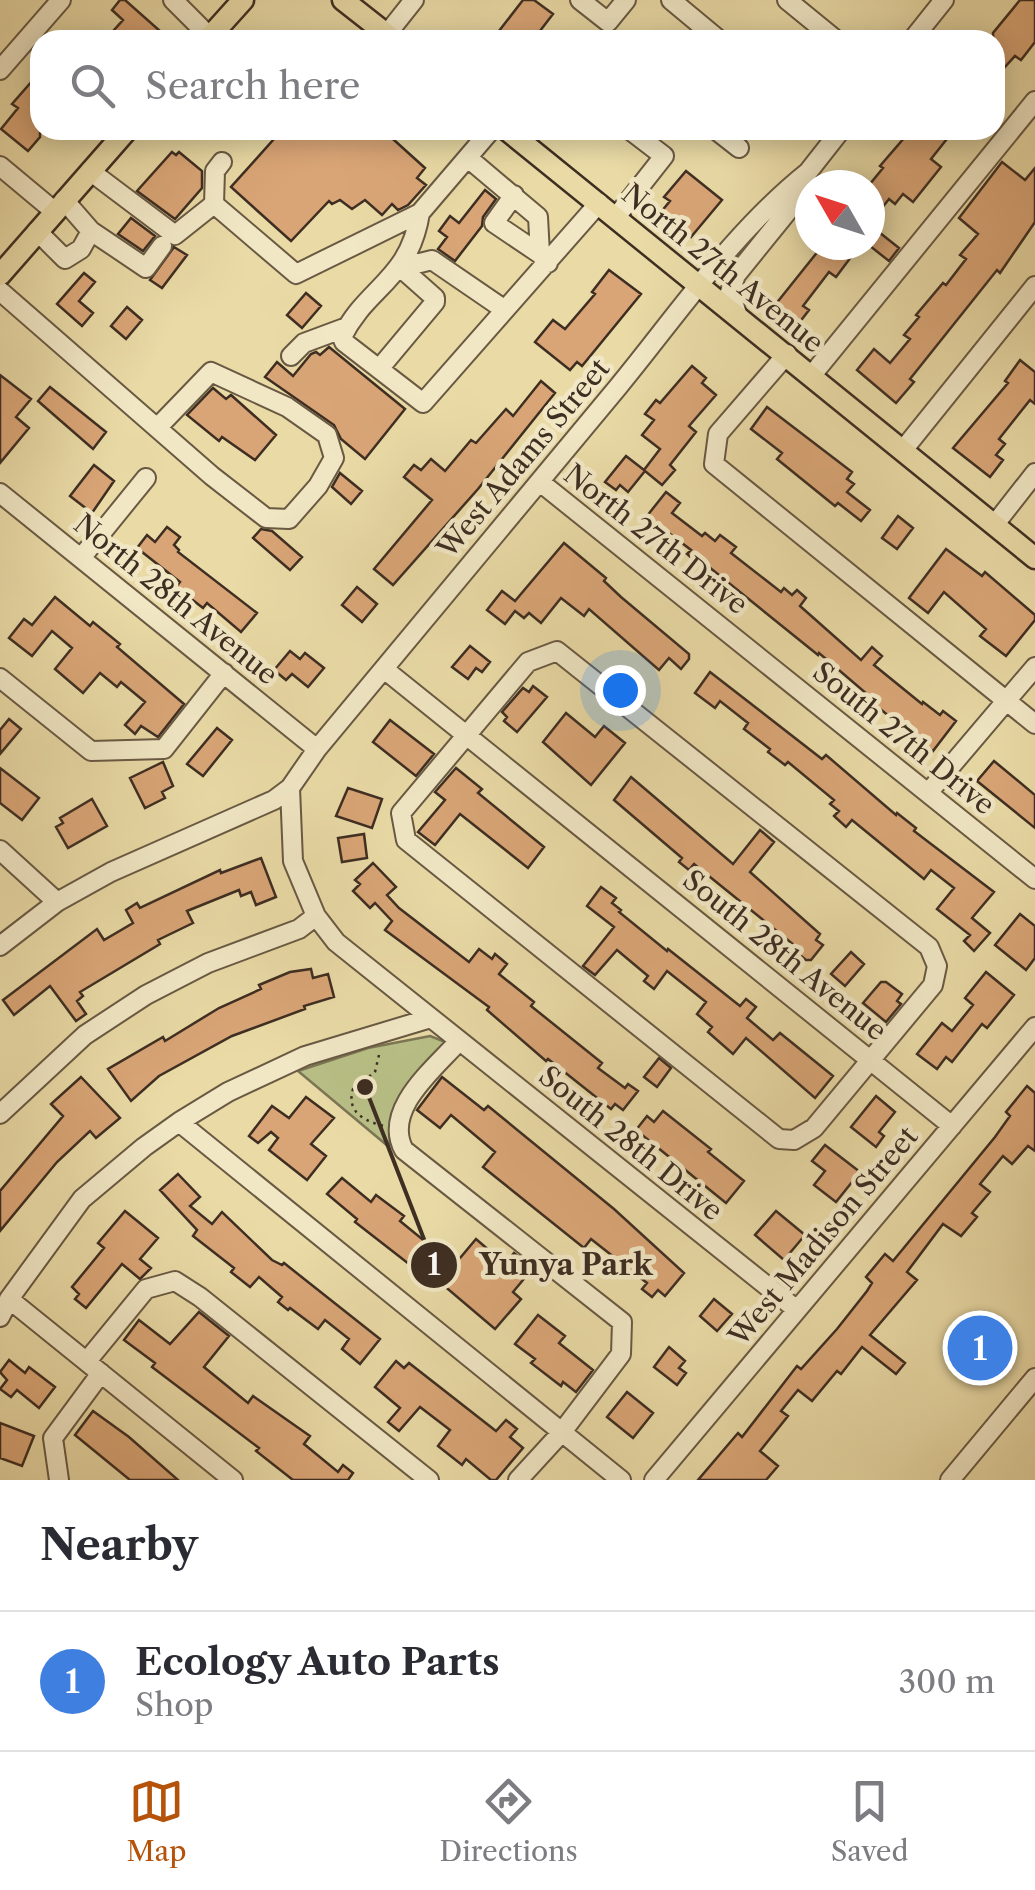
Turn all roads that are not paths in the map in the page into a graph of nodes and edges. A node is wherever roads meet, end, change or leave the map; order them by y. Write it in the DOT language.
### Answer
graph roads {
  1 [pos="61,0"];
  2 [pos="173,0"];
  3 [pos="243,0"];
  4 [pos="343,0"];
  5 [pos="414,0"];
  6 [pos="580,0"];
  7 [pos="626,0"];
  8 [pos="671,0"];
  9 [pos="786,0"];
  10 [pos="944,0"];
  11 [pos="35,30"];
  12 [pos="201,30"];
  13 [pos="215,30"];
  14 [pos="381,30"];
  15 [pos="395,30"];
  16 [pos="607,30"];
  17 [pos="609,30"];
  18 [pos="707,30"];
  19 [pos="824,30"];
  20 [pos="920,30"];
  21 [pos="30,36"];
  22 [pos="0,70"];
  23 [pos="1035,100"];
  24 [pos="1005,137"];
  25 [pos="117,140"];
  26 [pos="483,140"];
  27 [pos="520,140"];
  28 [pos="643,140"];
  29 [pos="729,140"];
  30 [pos="833,140"];
  31 [pos="1003,140"];
  32 [pos="739,148"];
  33 [pos="468,158"];
  34 [pos="222,162"];
  35 [pos="0,166"];
  36 [pos="810,170"];
  37 [pos="90,171"];
  38 [pos="795,183"];
  39 [pos="514,195"];
  40 [pos="795,197"];
  41 [pos="598,203"];
  42 [pos="214,204"];
  43 [pos="59,206"];
  44 [pos="420,213"];
  45 [pos="616,217"];
  46 [pos="91,231"];
  47 [pos="37,232"];
  48 [pos="162,246"];
  49 [pos="544,258"];
  50 [pos="402,264"];
  51 [pos="0,275"];
  52 [pos="700,285"];
  53 [pos="1035,286"];
  54 [pos="0,291"];
  55 [pos="506,310"];
  56 [pos="737,314"];
  57 [pos="347,327"];
  58 [pos="787,354"];
  59 [pos="291,356"];
  60 [pos="379,369"];
  61 [pos="812,375"];
  62 [pos="157,428"];
  63 [pos="904,450"];
  64 [pos="1035,473"];
  65 [pos="146,478"];
  66 [pos="540,482"];
  67 [pos="0,493"];
  68 [pos="994,524"];
  69 [pos="81,558"];
  70 [pos="1035,558"];
  71 [pos="738,639"];
  72 [pos="1035,666"];
  73 [pos="384,669"];
  74 [pos="224,672"];
  75 [pos="0,678"];
  76 [pos="1006,700"];
  77 [pos="1035,724"];
  78 [pos="468,736"];
  79 [pos="317,749"];
  80 [pos="290,788"];
  81 [pos="928,793"];
  82 [pos="0,850"];
  83 [pos="1035,879"];
  84 [pos="57,902"];
  85 [pos="316,916"];
  86 [pos="0,946"];
  87 [pos="430,1018"];
  88 [pos="1035,1026"];
  89 [pos="459,1041"];
  90 [pos="872,1061"];
  91 [pos="0,1114"];
  92 [pos="179,1122"];
  93 [pos="952,1126"];
  94 [pos="9,1299"];
  95 [pos="796,1310"];
  96 [pos="0,1317"];
  97 [pos="94,1367"];
  98 [pos="1035,1378"];
  99 [pos="562,1432"];
  100 [pos="59,1480"];
  101 [pos="233,1480"];
  102 [pos="429,1480"];
  103 [pos="518,1480"];
  104 [pos="622,1480"];
  105 [pos="654,1480"];
  106 [pos="950,1480"];
  1 -- 11 [label="street"];
  2 -- 12 [label="street"];
  3 -- 13 [label="main road"];
  4 -- 14 [label="main road"];
  5 -- 15 [label="street"];
  6 -- 16 [label="street"];
  7 -- 17 [label="street"];
  8 -- 18 [label="street"];
  9 -- 19 [label="street"];
  10 -- 20 [label="street"];
  21 -- 22 [label="street"];
  23 -- 24 [label="street"];
  25 -- 37 [label="main road"];
  26 -- 33 [label="street"];
  27 -- 41 [label="main road, North 27th Avenue"];
  28 -- 45 [label="street"];
  29 -- 32 [label="street"];
  30 -- 36 [label="street, West Adams Street"];
  31 -- 61 [label="street"];
  33 -- 39 [label="street"];
  33 -- 44 [label="street"];
  34 -- 42 [label="street"];
  35 -- 43 [label="street"];
  37 -- 42 [label="street"];
  37 -- 43 [label="main road"];
  38 -- 52 [label="street, West Adams Street"];
  39 -- 49 [label="street"];
  39 -- 49 [label="street"];
  40 -- 56 [label="street, West Adams Street"];
  41 -- 45 [label="main road, North 27th Avenue"];
  41 -- 49 [label="street"];
  42 -- 44 [label="street"];
  43 -- 46 [label="street"];
  43 -- 47 [label="main road"];
  44 -- 50 [label="street"];
  45 -- 52 [label="main road, North 27th Avenue"];
  46 -- 47 [label="street"];
  46 -- 48 [label="street"];
  47 -- 51 [label="main road"];
  49 -- 55 [label="street"];
  50 -- 55 [label="street"];
  50 -- 57 [label="street"];
  50 -- 60 [label="street"];
  52 -- 56 [label="main road, North 27th Avenue"];
  52 -- 66 [label="street, West Adams Street"];
  53 -- 63 [label="street"];
  54 -- 62 [label="street"];
  55 -- 60 [label="street"];
  56 -- 58 [label="main road, North 27th Avenue"];
  57 -- 59 [label="street"];
  57 -- 60 [label="street"];
  58 -- 61 [label="main road, North 27th Avenue"];
  58 -- 76 [label="street"];
  61 -- 63 [label="main road, North 27th Avenue"];
  62 -- 62 [label="street"];
  63 -- 68 [label="main road, North 27th Avenue"];
  64 -- 68 [label="street"];
  65 -- 69 [label="street"];
  66 -- 71 [label="street, North 27th Drive"];
  66 -- 73 [label="street, West Adams Street"];
  67 -- 69 [label="street, North 28th Avenue"];
  68 -- 70 [label="main road, North 27th Avenue"];
  69 -- 74 [label="street, North 28th Avenue"];
  71 -- 81 [label="street, South 27th Drive"];
  72 -- 76 [label="street"];
  73 -- 78 [label="street"];
  73 -- 79 [label="street, West Adams Street"];
  74 -- 75 [label="street"];
  74 -- 79 [label="street, North 28th Avenue"];
  76 -- 77 [label="street"];
  76 -- 81 [label="street"];
  78 -- 90 [label="street, South 28th Avenue"];
  78 -- 90 [label="street"];
  78 -- 90 [label="street"];
  79 -- 80 [label="street, West Adams Street"];
  80 -- 84 [label="street, West Adams Street"];
  80 -- 85 [label="street, South 28th Drive"];
  81 -- 83 [label="street, South 27th Drive"];
  82 -- 84 [label="street"];
  84 -- 86 [label="street, West Adams Street"];
  85 -- 87 [label="street, South 28th Drive"];
  85 -- 91 [label="street"];
  87 -- 89 [label="street, South 28th Drive"];
  87 -- 92 [label="street"];
  88 -- 93 [label="street, West Madison Street"];
  89 -- 95 [label="street, South 28th Drive"];
  89 -- 99 [label="street"];
  90 -- 93 [label="street, South 28th Avenue"];
  92 -- 94 [label="street"];
  92 -- 99 [label="street"];
  93 -- 95 [label="street, West Madison Street"];
  94 -- 96 [label="street"];
  94 -- 97 [label="street"];
  95 -- 105 [label="street, West Madison Street"];
  97 -- 100 [label="street"];
  97 -- 101 [label="street"];
  97 -- 102 [label="street"];
  98 -- 106 [label="street"];
  99 -- 103 [label="street"];
  99 -- 104 [label="street"];
}
